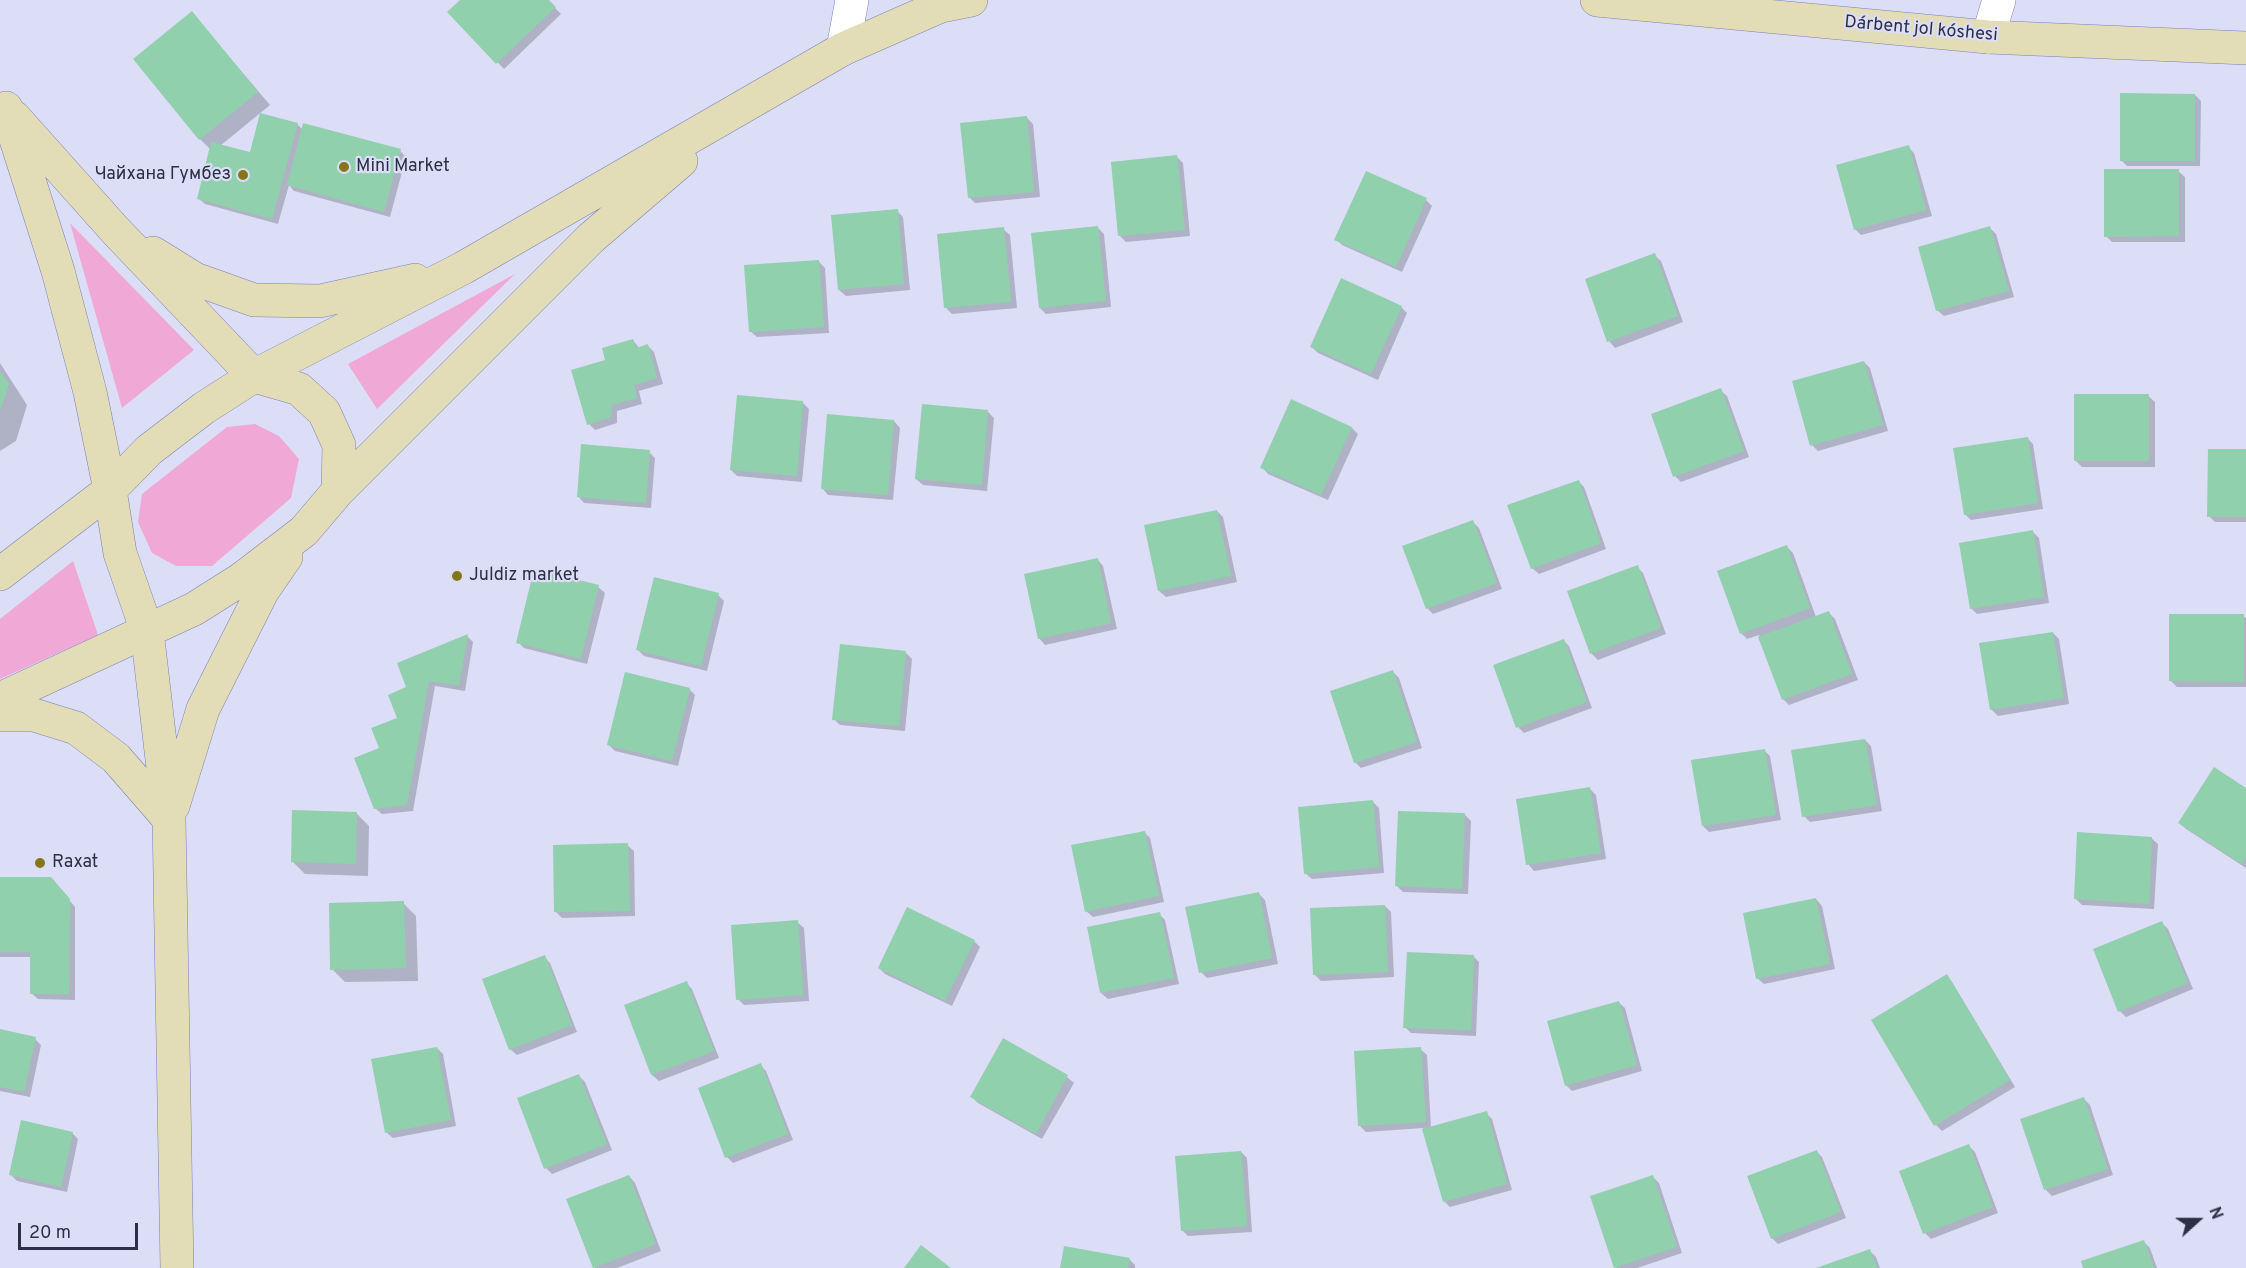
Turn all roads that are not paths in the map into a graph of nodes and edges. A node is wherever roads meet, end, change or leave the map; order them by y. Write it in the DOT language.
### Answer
graph roads {
  1 [pos="852,0"];
  2 [pos="971,0"];
  3 [pos="1597,0"];
  4 [pos="1999,0"];
  5 [pos="1641,2"];
  6 [pos="1988,37"];
  7 [pos="2246,48"];
  8 [pos="843,49"];
  9 [pos="3,104"];
  10 [pos="744,108"];
  11 [pos="115,230"];
  12 [pos="463,268"];
  13 [pos="254,376"];
  14 [pos="110,490"];
  15 [pos="338,491"];
  16 [pos="304,531"];
  17 [pos="0,574"];
  18 [pos="147,631"];
  19 [pos="0,699"];
  20 [pos="0,716"];
  21 [pos="170,819"];
  22 [pos="177,1268"];
  1 -- 8 [label="street"];
  2 -- 8 [label="main road"];
  3 -- 5 [label="main road, Dárbent jol kóshesi"];
  4 -- 6 [label="street"];
  5 -- 6 [label="main road, Dárbent jol kóshesi"];
  6 -- 7 [label="main road, Dárbent jol kóshesi"];
  8 -- 10 [label="main road"];
  9 -- 11 [label="main road"];
  9 -- 14 [label="main road"];
  10 -- 12 [label="main road"];
  10 -- 15 [label="main road"];
  11 -- 12 [label="main road"];
  11 -- 13 [label="main road"];
  12 -- 13 [label="main road"];
  13 -- 14 [label="main road"];
  13 -- 15 [label="main road"];
  14 -- 17 [label="main road"];
  14 -- 18 [label="main road"];
  15 -- 16 [label="main road"];
  16 -- 18 [label="main road"];
  16 -- 21 [label="main road"];
  18 -- 19 [label="main road"];
  18 -- 21 [label="main road"];
  20 -- 21 [label="main road"];
  21 -- 22 [label="main road"];
}
